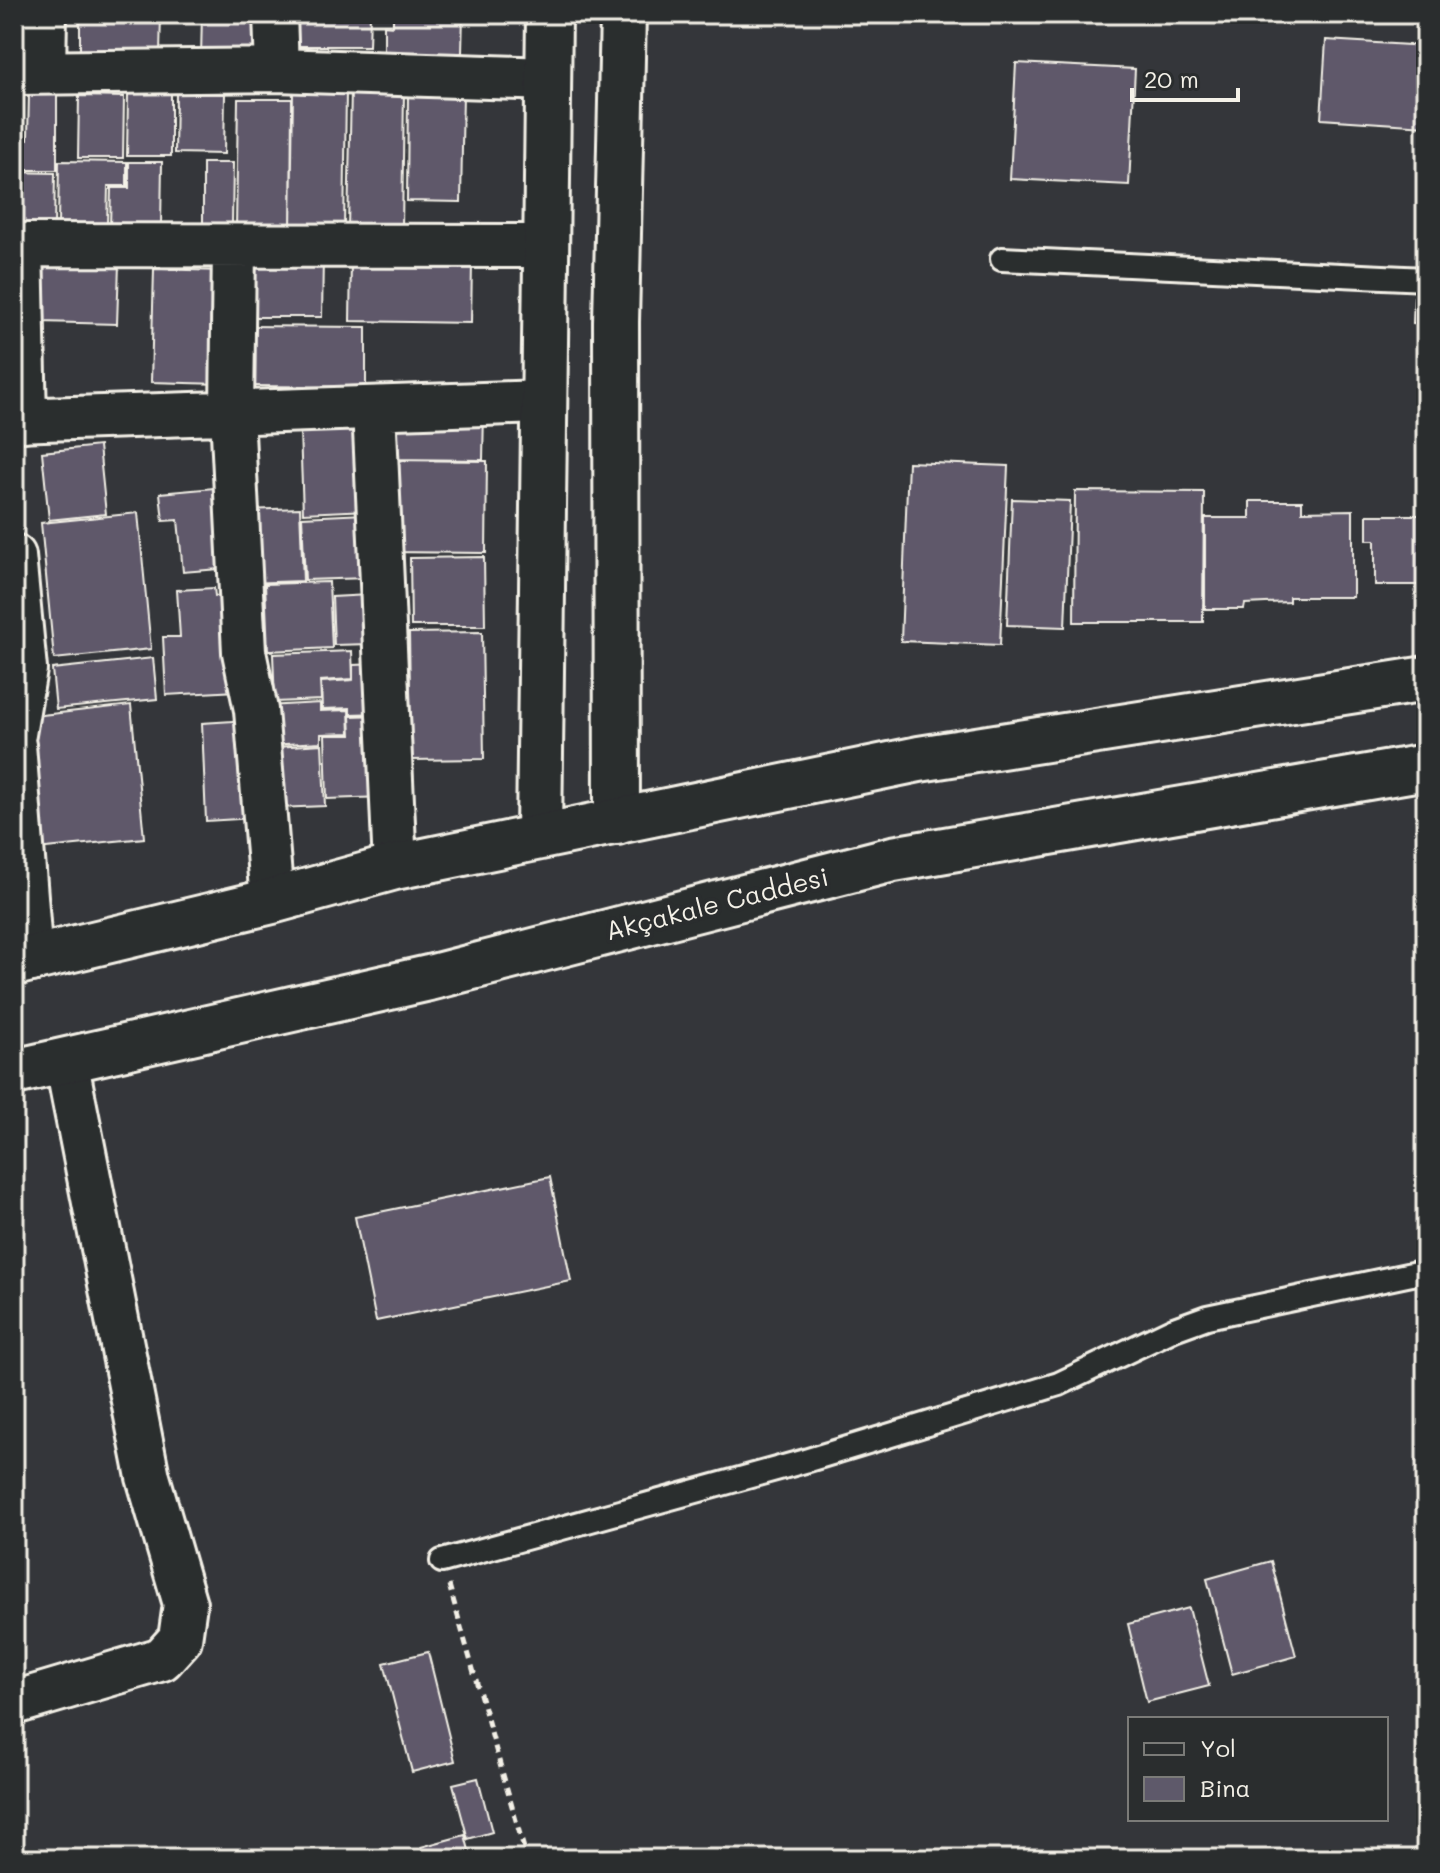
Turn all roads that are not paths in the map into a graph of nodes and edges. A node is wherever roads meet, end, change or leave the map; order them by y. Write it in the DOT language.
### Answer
graph roads {
  1 [pos="45,14"];
  2 [pos="275,14"];
  3 [pos="549,14"];
  4 [pos="623,14"];
  5 [pos="277,70"];
  6 [pos="29,72"];
  7 [pos="549,79"];
  8 [pos="18,245"];
  9 [pos="234,246"];
  10 [pos="546,246"];
  11 [pos="1002,259"];
  12 [pos="1426,279"];
  13 [pos="542,402"];
  14 [pos="374,408"];
  15 [pos="232,413"];
  16 [pos="20,420"];
  17 [pos="14,556"];
  18 [pos="1426,679"];
  19 [pos="14,734"];
  20 [pos="14,745"];
  21 [pos="1426,767"];
  22 [pos="617,822"];
  23 [pos="539,836"];
  24 [pos="395,867"];
  25 [pos="272,901"];
  26 [pos="22,961"];
  27 [pos="66,1060"];
  28 [pos="14,1072"];
  29 [pos="1426,1271"];
  30 [pos="442,1561"];
  31 [pos="14,1703"];
  1 -- 6 [label="street"];
  2 -- 5 [label="street"];
  3 -- 7 [label="main road"];
  4 -- 22 [label="main road"];
  5 -- 6 [label="street"];
  5 -- 7 [label="street"];
  7 -- 10 [label="main road"];
  8 -- 9 [label="street"];
  8 -- 16 [label="street"];
  9 -- 10 [label="street"];
  9 -- 15 [label="street"];
  10 -- 13 [label="main road"];
  11 -- 12 [label="lane"];
  13 -- 14 [label="street"];
  13 -- 23 [label="main road"];
  14 -- 15 [label="street"];
  14 -- 24 [label="street"];
  15 -- 16 [label="street"];
  15 -- 25 [label="street"];
  17 -- 19 [label="street"];
  18 -- 22 [label="main road"];
  20 -- 26 [label="street"];
  21 -- 27 [label="main road, Akçakale Caddesi"];
  22 -- 23 [label="main road"];
  23 -- 24 [label="main road"];
  24 -- 25 [label="main road"];
  25 -- 26 [label="main road"];
  27 -- 28 [label="main road, Akçakale Caddesi"];
  27 -- 31 [label="street"];
  29 -- 30 [label="lane"];
}
